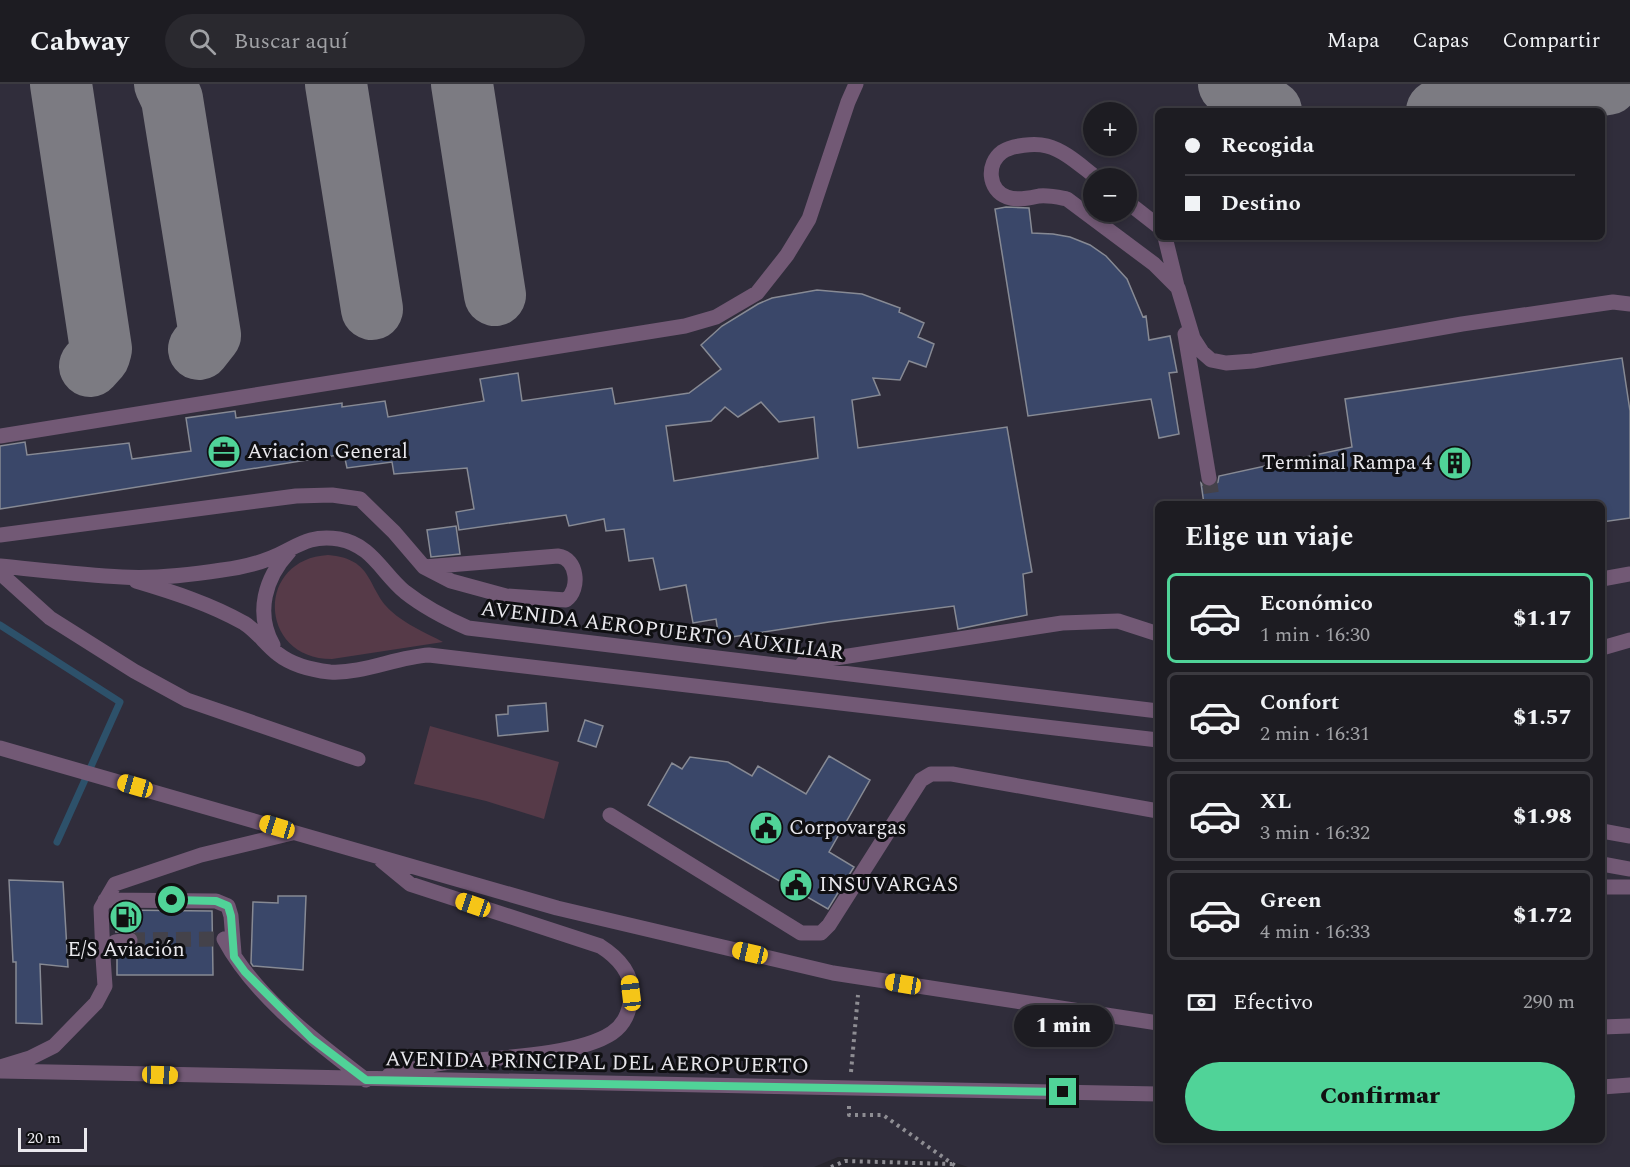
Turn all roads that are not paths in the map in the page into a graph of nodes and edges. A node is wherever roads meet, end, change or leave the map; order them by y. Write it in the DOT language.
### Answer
graph roads {
  1 [pos="856,84"];
  2 [pos="1084,168"];
  3 [pos="1137,210"];
  4 [pos="1083,211"];
  5 [pos="1098,222"];
  6 [pos="1155,224"];
  7 [pos="1166,240"];
  8 [pos="1178,288"];
  9 [pos="1630,304"];
  10 [pos="0,435"];
  11 [pos="1209,478"];
  12 [pos="0,535"];
  13 [pos="296,544"];
  14 [pos="0,566"];
  15 [pos="424,567"];
  16 [pos="0,573"];
  17 [pos="1630,574"];
  18 [pos="124,578"];
  19 [pos="1605,578"];
  20 [pos="1155,633"];
  21 [pos="1630,640"];
  22 [pos="1605,647"];
  23 [pos="279,655"];
  24 [pos="782,666"];
  25 [pos="1155,711"];
  26 [pos="1155,740"];
  27 [pos="0,748"];
  28 [pos="358,759"];
  29 [pos="1155,810"];
  30 [pos="610,815"];
  31 [pos="1605,832"];
  32 [pos="295,833"];
  33 [pos="1630,836"];
  34 [pos="376,856"];
  35 [pos="1605,865"];
  36 [pos="1630,869"];
  37 [pos="1630,886"];
  38 [pos="1605,887"];
  39 [pos="105,900"];
  40 [pos="224,939"];
  41 [pos="130,940"];
  42 [pos="103,957"];
  43 [pos="234,957"];
  44 [pos="1155,1023"];
  45 [pos="1630,1026"];
  46 [pos="1605,1027"];
  47 [pos="0,1069"];
  48 [pos="366,1080"];
  49 [pos="1630,1085"];
  50 [pos="1605,1087"];
  51 [pos="1155,1094"];
  1 -- 10 [label="lane"];
  2 -- 4 [label="lane"];
  3 -- 6 [label="lane"];
  5 -- 8 [label="lane"];
  7 -- 8 [label="lane"];
  8 -- 9 [label="lane"];
  8 -- 11 [label="lane"];
  12 -- 15 [label="lane"];
  13 -- 18 [label="lane, AVENIDA AEROPUERTO AUXILIAR"];
  13 -- 23 [label="lane"];
  13 -- 24 [label="lane, AVENIDA AEROPUERTO AUXILIAR"];
  14 -- 18 [label="lane, AVENIDA AEROPUERTO AUXILIAR"];
  15 -- 15 [label="lane"];
  16 -- 28 [label="lane"];
  17 -- 19 [label="lane"];
  18 -- 23 [label="lane, AVENIDA AEROPUERTO AUXILIAR"];
  20 -- 24 [label="lane"];
  21 -- 22 [label="lane"];
  23 -- 26 [label="lane, AVENIDA AEROPUERTO AUXILIAR"];
  24 -- 25 [label="lane, AVENIDA AEROPUERTO AUXILIAR"];
  27 -- 32 [label="lane"];
  29 -- 30 [label="lane"];
  31 -- 33 [label="lane"];
  32 -- 34 [label="lane"];
  32 -- 39 [label="lane"];
  34 -- 44 [label="lane"];
  34 -- 48 [label="lane"];
  35 -- 36 [label="lane"];
  37 -- 38 [label="lane"];
  39 -- 42 [label="lane"];
  39 -- 43 [label="lane"];
  40 -- 43 [label="lane"];
  41 -- 42 [label="lane"];
  42 -- 47 [label="lane"];
  43 -- 48 [label="lane"];
  45 -- 46 [label="lane"];
  47 -- 48 [label="lane, AVENIDA PRINCIPAL DEL AEROPUERTO"];
  48 -- 51 [label="lane, AVENIDA PRINCIPAL DEL AEROPUERTO"];
  49 -- 50 [label="lane"];
}
